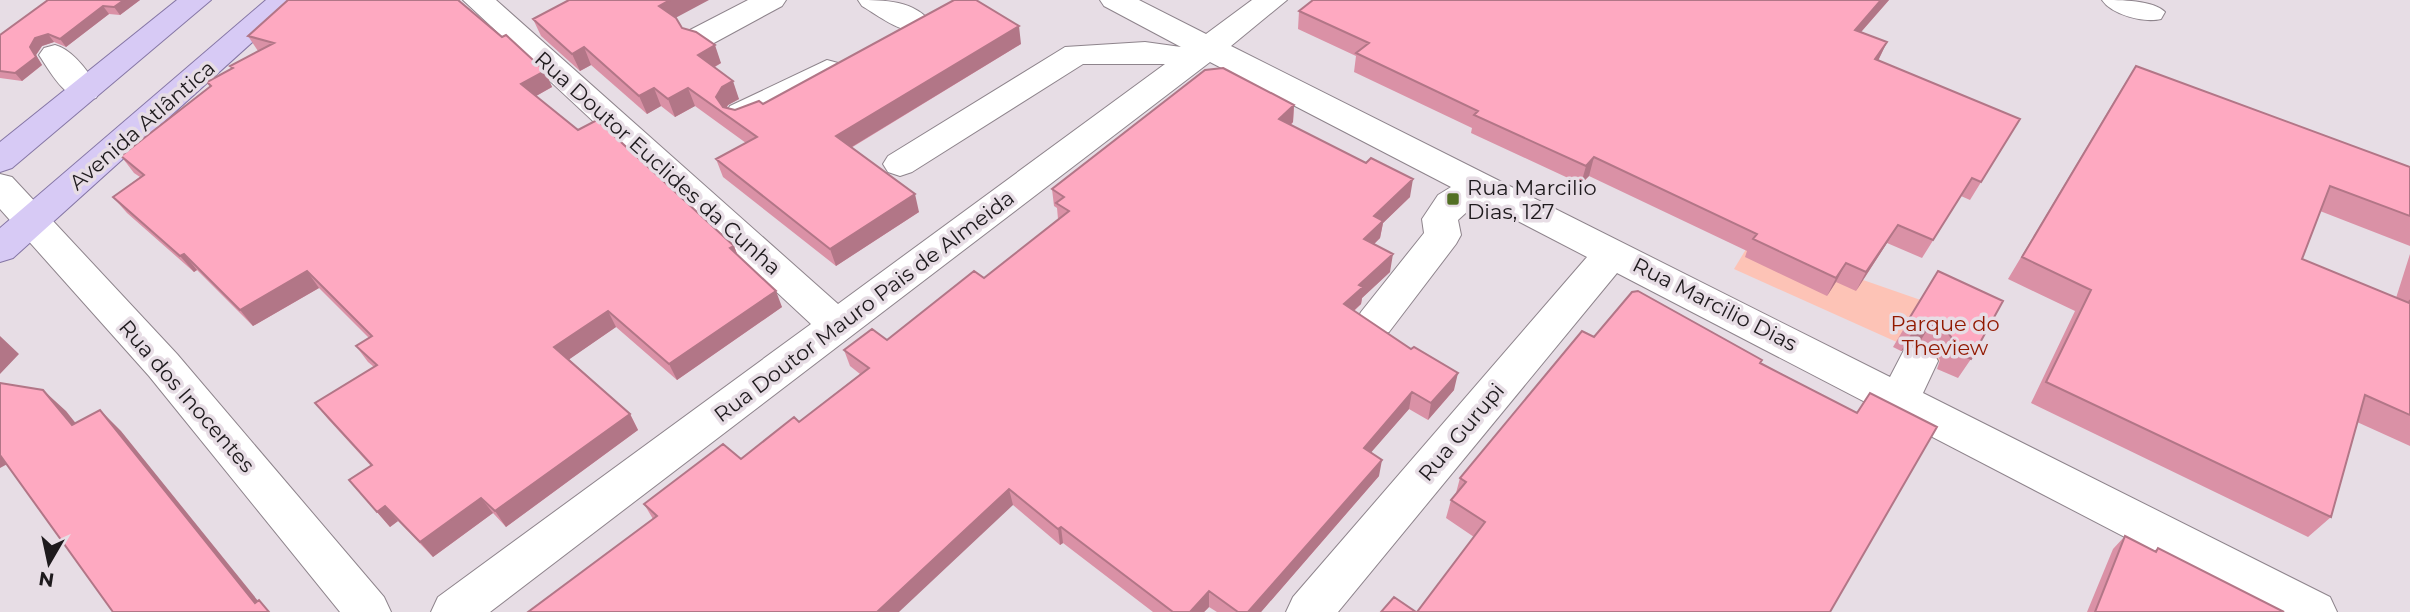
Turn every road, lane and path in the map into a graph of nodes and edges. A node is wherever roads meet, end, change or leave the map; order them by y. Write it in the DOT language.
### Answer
graph roads {
  1 [pos="196,0"];
  2 [pos="284,0"];
  3 [pos="478,0"];
  4 [pos="771,0"];
  5 [pos="873,0"];
  6 [pos="1115,0"];
  7 [pos="1272,0"];
  8 [pos="2117,0"];
  9 [pos="2150,12"];
  10 [pos="701,37"];
  11 [pos="1202,53"];
  12 [pos="55,55"];
  13 [pos="84,91"];
  14 [pos="742,114"];
  15 [pos="0,160"];
  16 [pos="900,164"];
  17 [pos="1479,184"];
  18 [pos="0,186"];
  19 [pos="32,221"];
  20 [pos="0,249"];
  21 [pos="1613,252"];
  22 [pos="1375,322"];
  23 [pos="838,326"];
  24 [pos="1918,361"];
  25 [pos="1900,399"];
  26 [pos="368,612"];
  27 [pos="454,612"];
  28 [pos="1309,612"];
  29 [pos="2314,612"];
  1 -- 13 [label="main road"];
  2 -- 19 [label="main road, Avenida Atlântica"];
  3 -- 23 [label="street, Rua Doutor Euclides da Cunha"];
  4 -- 10 [label="street"];
  5 -- 14 [label="street"];
  6 -- 11 [label="street, Rua Marcilio Dias"];
  7 -- 11 [label="street, Rua Doutor Mauro Pais de Almeida"];
  8 -- 9 [label="street"];
  11 -- 16 [label="street"];
  11 -- 17 [label="street, Rua Marcilio Dias"];
  11 -- 23 [label="street, Rua Doutor Mauro Pais de Almeida"];
  12 -- 13 [label="street"];
  13 -- 15 [label="main road"];
  17 -- 21 [label="street, Rua Marcilio Dias"];
  17 -- 22 [label="street"];
  18 -- 19 [label="street, Rua dos Inocentes"];
  19 -- 20 [label="main road, Avenida Atlântica"];
  19 -- 26 [label="street, Rua dos Inocentes"];
  21 -- 25 [label="street, Rua Marcilio Dias"];
  21 -- 28 [label="street, Rua Gurupi"];
  23 -- 27 [label="street, Rua Doutor Mauro Pais de Almeida"];
  24 -- 25 [label="street"];
  25 -- 29 [label="street, Rua Marcilio Dias"];
}
